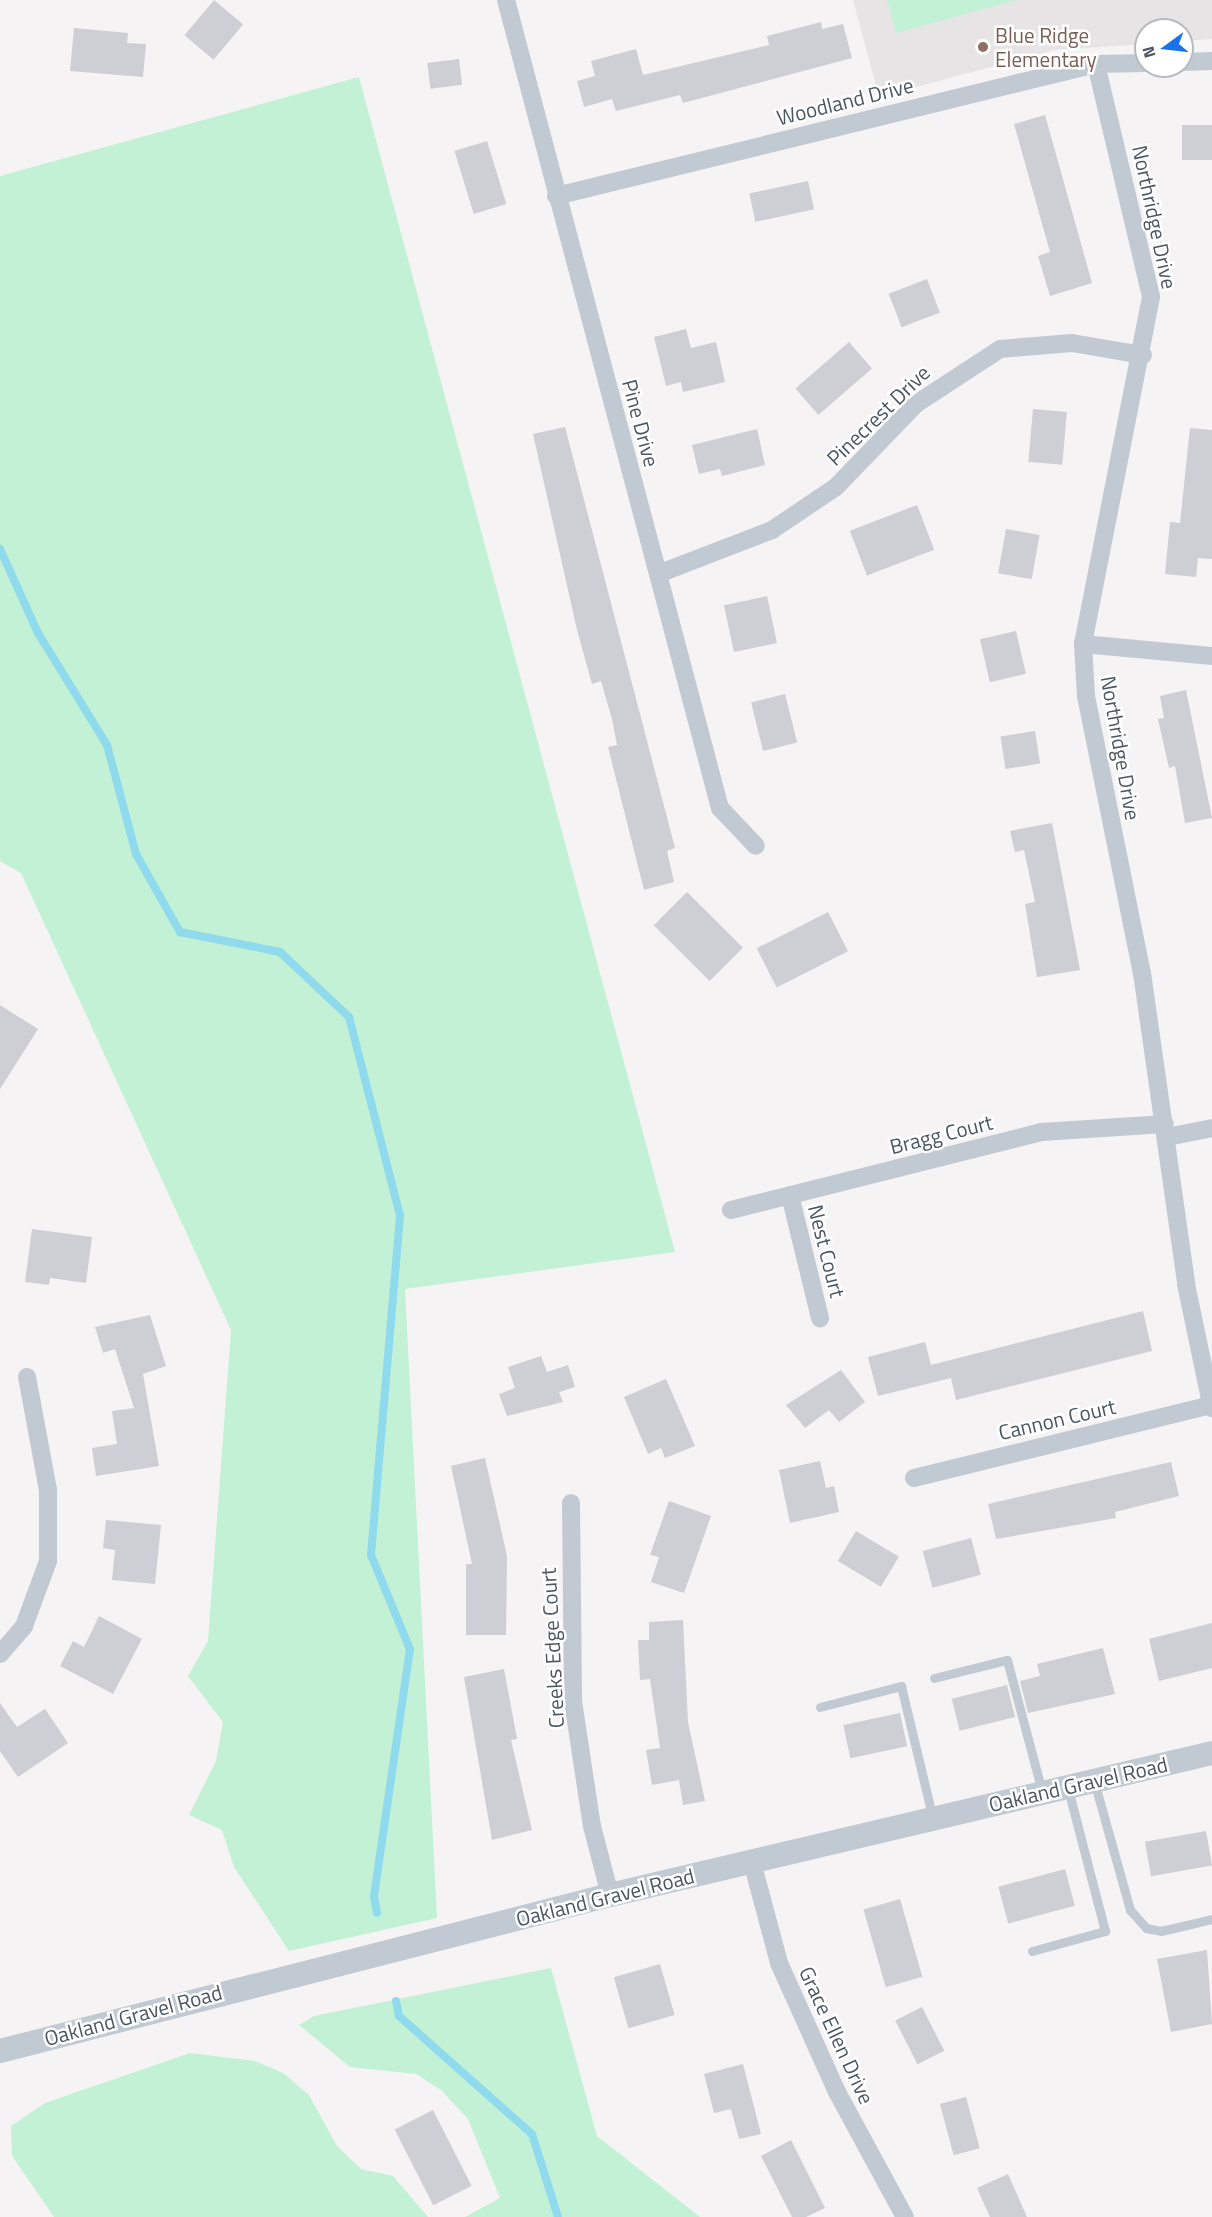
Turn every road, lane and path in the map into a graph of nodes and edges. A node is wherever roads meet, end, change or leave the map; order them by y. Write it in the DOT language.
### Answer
graph roads {
  1 [pos="506,0"];
  2 [pos="1212,61"];
  3 [pos="1194,62"];
  4 [pos="1134,63"];
  5 [pos="1096,64"];
  6 [pos="556,196"];
  7 [pos="1143,355"];
  8 [pos="658,574"];
  9 [pos="1083,644"];
  10 [pos="1212,656"];
  11 [pos="756,846"];
  12 [pos="1212,1128"];
  13 [pos="1166,1130"];
  14 [pos="790,1195"];
  15 [pos="731,1210"];
  16 [pos="820,1318"];
  17 [pos="27,1377"];
  18 [pos="1212,1406"];
  19 [pos="914,1478"];
  20 [pos="572,1503"];
  21 [pos="0,1654"];
  22 [pos="934,1678"];
  23 [pos="820,1707"];
  24 [pos="1212,1753"];
  25 [pos="1094,1781"];
  26 [pos="1067,1787"];
  27 [pos="1042,1792"];
  28 [pos="933,1819"];
  29 [pos="752,1862"];
  30 [pos="610,1895"];
  31 [pos="1212,1919"];
  32 [pos="1032,1952"];
  33 [pos="0,2051"];
  34 [pos="905,2217"];
  1 -- 6 [label="street, Pine Drive"];
  2 -- 3 [label="street"];
  4 -- 5 [label="street, Woodland Drive"];
  5 -- 6 [label="street, Woodland Drive"];
  5 -- 7 [label="street, Northridge Drive"];
  6 -- 8 [label="street, Pine Drive"];
  7 -- 8 [label="street, Pinecrest Drive"];
  7 -- 9 [label="street, Northridge Drive"];
  8 -- 11 [label="street, Pine Drive"];
  9 -- 10 [label="street"];
  9 -- 13 [label="street, Northridge Drive"];
  12 -- 13 [label="street, Bragg Court"];
  13 -- 14 [label="street, Bragg Court"];
  13 -- 18 [label="street, Northridge Drive"];
  14 -- 15 [label="street, Bragg Court"];
  14 -- 16 [label="street, Nest Court"];
  17 -- 21 [label="street"];
  18 -- 19 [label="street, Cannon Court"];
  20 -- 30 [label="street, Creeks Edge Court"];
  22 -- 27 [label="lane"];
  23 -- 28 [label="lane"];
  24 -- 25 [label="street, Oakland Gravel Road"];
  25 -- 26 [label="street, Oakland Gravel Road"];
  25 -- 31 [label="lane"];
  26 -- 27 [label="street, Oakland Gravel Road"];
  26 -- 32 [label="lane"];
  27 -- 28 [label="street, Oakland Gravel Road"];
  28 -- 29 [label="street, Oakland Gravel Road"];
  29 -- 30 [label="street, Oakland Gravel Road"];
  29 -- 34 [label="street, Grace Ellen Drive"];
  30 -- 33 [label="street, Oakland Gravel Road"];
}
